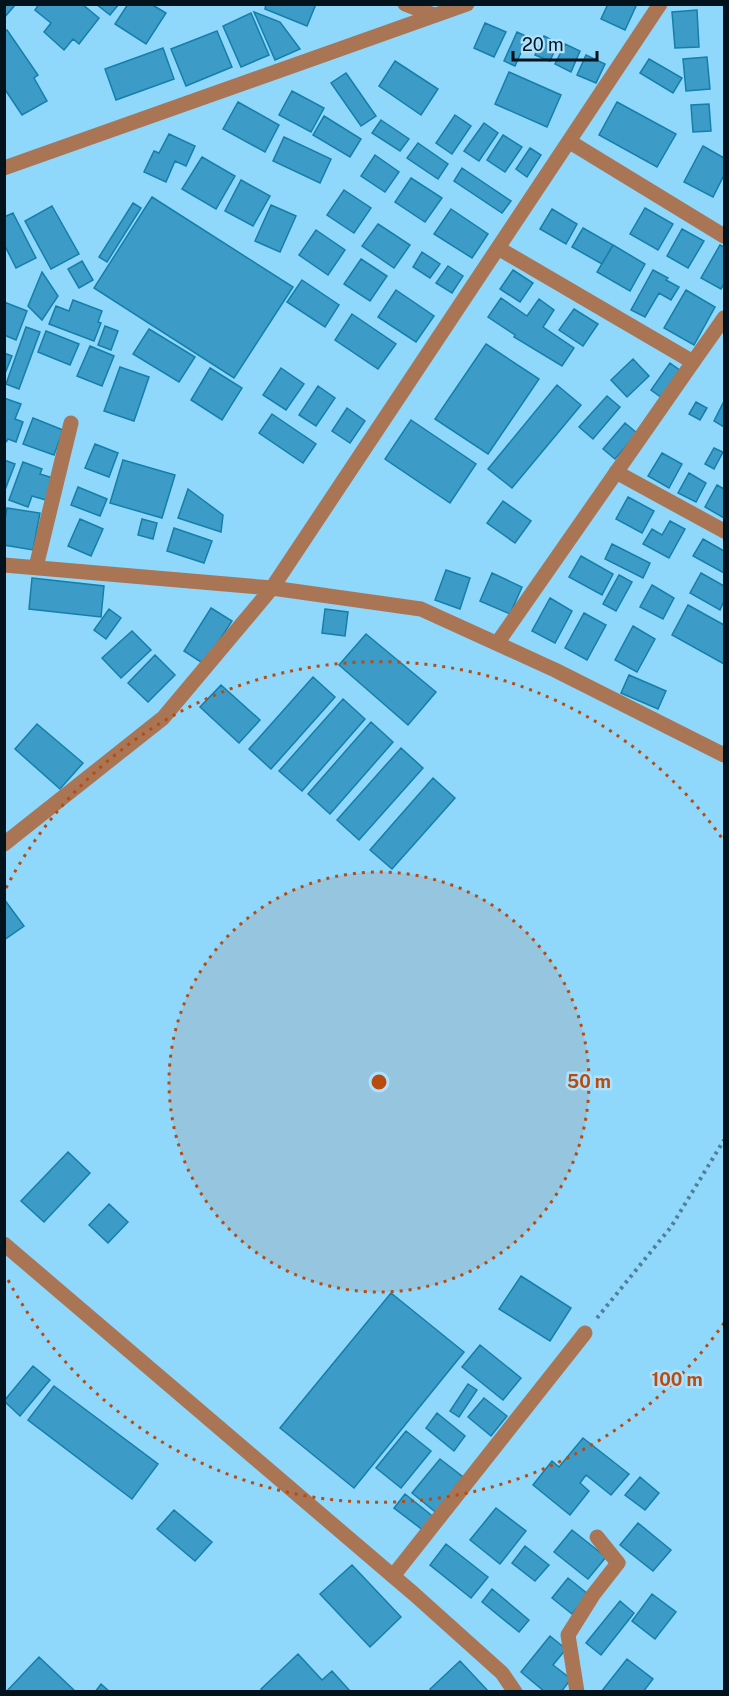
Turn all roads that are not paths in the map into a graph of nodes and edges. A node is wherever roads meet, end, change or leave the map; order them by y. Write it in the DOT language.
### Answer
graph roads {
  1 [pos="405,4"];
  2 [pos="467,4"];
  3 [pos="660,4"];
  4 [pos="434,15"];
  5 [pos="570,142"];
  6 [pos="4,168"];
  7 [pos="724,236"];
  8 [pos="498,248"];
  9 [pos="724,318"];
  10 [pos="693,362"];
  11 [pos="71,423"];
  12 [pos="616,472"];
  13 [pos="724,531"];
  14 [pos="4,565"];
  15 [pos="36,567"];
  16 [pos="272,588"];
  17 [pos="498,642"];
  18 [pos="724,755"];
  19 [pos="4,844"];
  20 [pos="4,1244"];
  21 [pos="585,1333"];
  22 [pos="597,1537"];
  23 [pos="393,1576"];
  24 [pos="515,1692"];
  25 [pos="577,1692"];
  1 -- 4 [label="street"];
  2 -- 4 [label="street"];
  3 -- 5 [label="street"];
  4 -- 6 [label="street"];
  5 -- 7 [label="street"];
  5 -- 8 [label="street"];
  8 -- 10 [label="street"];
  8 -- 16 [label="street"];
  9 -- 10 [label="street"];
  10 -- 12 [label="street"];
  11 -- 15 [label="street"];
  12 -- 13 [label="street"];
  12 -- 17 [label="street"];
  14 -- 15 [label="street"];
  15 -- 16 [label="street"];
  16 -- 17 [label="street"];
  16 -- 19 [label="street"];
  17 -- 18 [label="street"];
  20 -- 23 [label="street"];
  21 -- 23 [label="street"];
  22 -- 25 [label="street"];
  23 -- 24 [label="street"];
}
